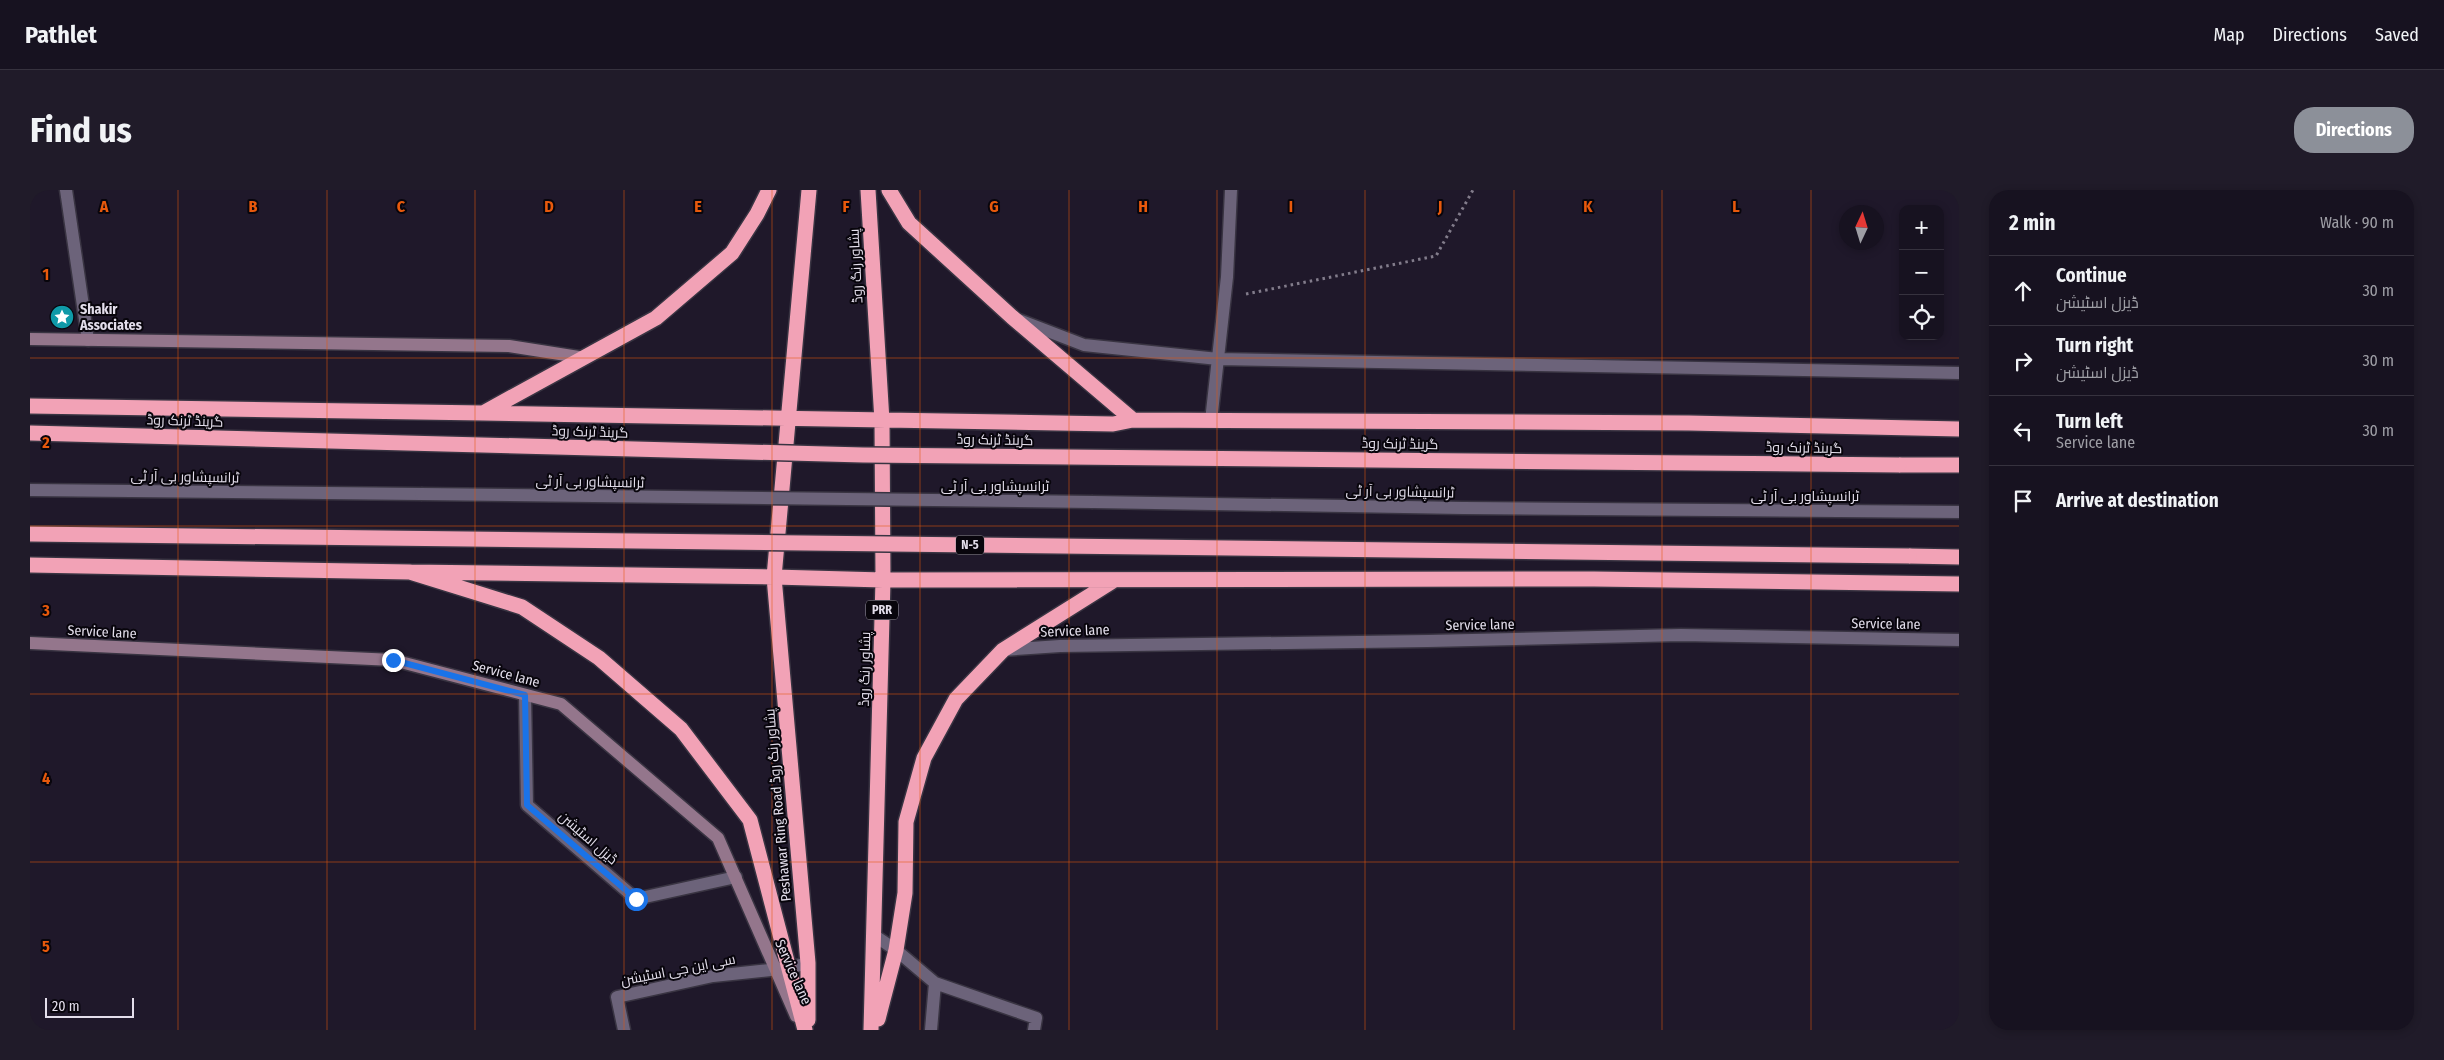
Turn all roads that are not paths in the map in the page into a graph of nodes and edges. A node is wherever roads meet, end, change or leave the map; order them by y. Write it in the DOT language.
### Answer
graph roads {
  1 [pos="66,190"];
  2 [pos="759,190"];
  3 [pos="769,190"];
  4 [pos="809,190"];
  5 [pos="868,190"];
  6 [pos="889,190"];
  7 [pos="1231,190"];
  8 [pos="757,214"];
  9 [pos="1012,317"];
  10 [pos="30,339"];
  11 [pos="88,340"];
  12 [pos="585,358"];
  13 [pos="1218,359"];
  14 [pos="1959,373"];
  15 [pos="30,406"];
  16 [pos="483,413"];
  17 [pos="788,417"];
  18 [pos="1133,420"];
  19 [pos="882,421"];
  20 [pos="1211,421"];
  21 [pos="1959,429"];
  22 [pos="30,433"];
  23 [pos="1959,464"];
  24 [pos="30,490"];
  25 [pos="1959,512"];
  26 [pos="30,534"];
  27 [pos="1959,557"];
  28 [pos="30,565"];
  29 [pos="410,572"];
  30 [pos="774,577"];
  31 [pos="883,580"];
  32 [pos="1112,581"];
  33 [pos="1959,584"];
  34 [pos="1959,640"];
  35 [pos="30,643"];
  36 [pos="1003,650"];
  37 [pos="525,695"];
  38 [pos="736,877"];
  39 [pos="875,936"];
  40 [pos="896,950"];
  41 [pos="808,963"];
  42 [pos="782,969"];
  43 [pos="935,983"];
  44 [pos="624,1030"];
  45 [pos="805,1030"];
  46 [pos="873,1030"];
  47 [pos="931,1030"];
  48 [pos="1034,1030"];
  1 -- 11 [label="street"];
  2 -- 8 [label="street"];
  3 -- 8 [label="highway"];
  4 -- 17 [label="highway"];
  5 -- 19 [label="highway, پشاور رنگ روڈ / PRR"];
  6 -- 9 [label="highway"];
  7 -- 13 [label="street"];
  8 -- 12 [label="highway"];
  9 -- 13 [label="street"];
  9 -- 18 [label="highway"];
  10 -- 11 [label="street"];
  11 -- 12 [label="street"];
  12 -- 16 [label="highway"];
  13 -- 14 [label="street"];
  13 -- 20 [label="street"];
  15 -- 16 [label="highway"];
  16 -- 17 [label="highway"];
  17 -- 19 [label="highway"];
  17 -- 30 [label="highway"];
  18 -- 19 [label="highway"];
  18 -- 20 [label="highway"];
  19 -- 31 [label="highway, پشاور رنگ روڈ / PRR"];
  20 -- 21 [label="highway"];
  22 -- 23 [label="highway, گرینڈ ٹرنک روڈ, bridge"];
  24 -- 25 [label="street, ٹرانسپشاور بی آر ٹی, bridge"];
  26 -- 27 [label="highway, N-5, bridge"];
  28 -- 29 [label="highway"];
  29 -- 30 [label="highway"];
  29 -- 42 [label="highway"];
  30 -- 31 [label="highway"];
  30 -- 41 [label="highway, Peshawar Ring Road پشاور رنگ روڈ"];
  31 -- 32 [label="highway"];
  31 -- 39 [label="highway, پشاور رنگ روڈ / PRR"];
  32 -- 33 [label="highway"];
  32 -- 36 [label="highway"];
  34 -- 36 [label="street, Service lane"];
  35 -- 37 [label="street, Service lane"];
  36 -- 40 [label="highway"];
  37 -- 38 [label="street, Service lane"];
  37 -- 38 [label="street, ڈیزل اسٹیشن"];
  38 -- 42 [label="street, Service lane"];
  39 -- 40 [label="street"];
  39 -- 46 [label="highway, پشاور رنگ روڈ / PRR"];
  40 -- 43 [label="street"];
  40 -- 46 [label="highway"];
  41 -- 42 [label="street, سی این جی اسٹیشن"];
  41 -- 45 [label="highway, Peshawar Ring Road پشاور رنگ روڈ"];
  42 -- 44 [label="street, سی این جی اسٹیشن"];
  42 -- 45 [label="highway"];
  43 -- 47 [label="street"];
  43 -- 48 [label="street"];
}
